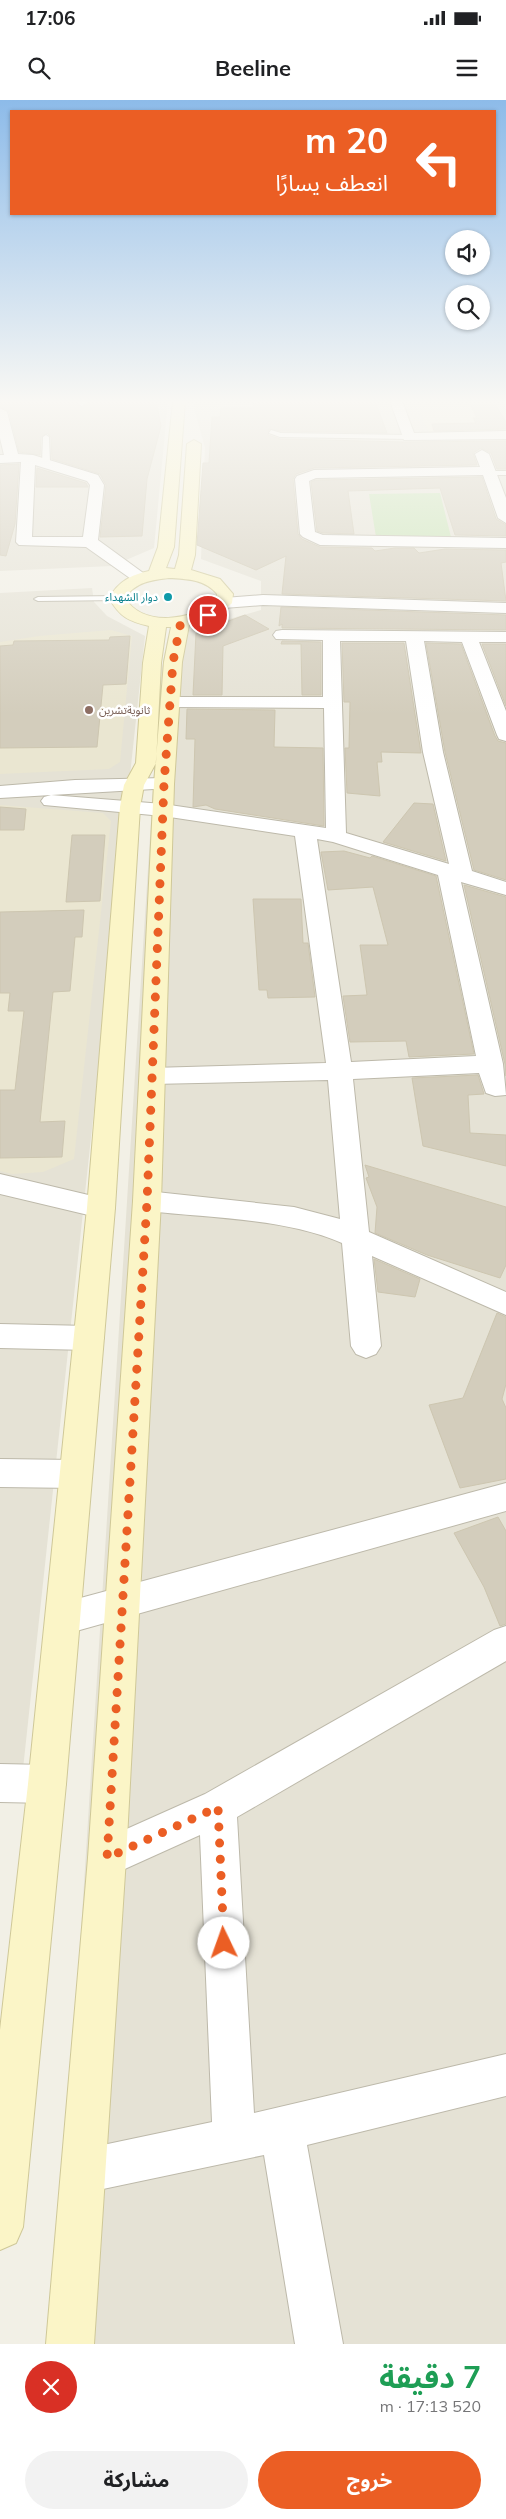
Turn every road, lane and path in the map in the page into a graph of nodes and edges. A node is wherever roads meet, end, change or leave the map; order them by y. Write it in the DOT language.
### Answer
graph roads {
  1 [pos="26,506"];
  2 [pos="94,506"];
  3 [pos="170,506"];
  4 [pos="190,506"];
  5 [pos="305,506"];
  6 [pos="501,506"];
  7 [pos="506,518"];
  8 [pos="90,542"];
  9 [pos="506,543"];
  10 [pos="182,574"];
  11 [pos="148,576"];
  12 [pos="117,598"];
  13 [pos="225,598"];
  14 [pos="38,599"];
  15 [pos="506,600"];
  16 [pos="458,606"];
  17 [pos="506,608"];
  18 [pos="170,622"];
  19 [pos="282,635"];
  20 [pos="331,635"];
  21 [pos="414,636"];
  22 [pos="467,636"];
  23 [pos="506,637"];
  24 [pos="171,702"];
  25 [pos="334,703"];
  26 [pos="506,735"];
  27 [pos="0,792"];
  28 [pos="0,797"];
  29 [pos="148,797"];
  30 [pos="305,830"];
  31 [pos="336,836"];
  32 [pos="455,874"];
  33 [pos="506,889"];
  34 [pos="491,1064"];
  35 [pos="340,1072"];
  36 [pos="152,1076"];
  37 [pos="506,1086"];
  38 [pos="0,1184"];
  39 [pos="147,1202"];
  40 [pos="101,1208"];
  41 [pos="354,1238"];
  42 [pos="506,1304"];
  43 [pos="0,1336"];
  44 [pos="89,1338"];
  45 [pos="366,1346"];
  46 [pos="0,1473"];
  47 [pos="76,1474"];
  48 [pos="506,1497"];
  49 [pos="122,1602"];
  50 [pos="62,1619"];
  51 [pos="506,1642"];
  52 [pos="0,1783"];
  53 [pos="47,1784"];
  54 [pos="218,1807"];
  55 [pos="107,1858"];
  56 [pos="506,2075"];
  57 [pos="282,2129"];
  58 [pos="234,2138"];
  59 [pos="84,2171"];
  60 [pos="0,2227"];
  61 [pos="70,2344"];
  62 [pos="319,2344"];
  1 -- 8 [label="street"];
  2 -- 8 [label="street"];
  3 -- 11 [label="main road"];
  4 -- 10 [label="main road"];
  5 -- 9 [label="street"];
  6 -- 7 [label="street"];
  8 -- 11 [label="street"];
  10 -- 11 [label="main road"];
  10 -- 13 [label="main road"];
  11 -- 12 [label="main road"];
  12 -- 14 [label="lane"];
  12 -- 18 [label="main road"];
  13 -- 15 [label="street"];
  13 -- 16 [label="street"];
  13 -- 18 [label="main road"];
  16 -- 17 [label="street"];
  16 -- 22 [label="street"];
  18 -- 24 [label="main road"];
  18 -- 29 [label="main road"];
  19 -- 20 [label="street"];
  20 -- 21 [label="street"];
  20 -- 25 [label="street"];
  21 -- 22 [label="street"];
  21 -- 32 [label="street"];
  22 -- 23 [label="street"];
  22 -- 26 [label="street"];
  24 -- 25 [label="street"];
  24 -- 29 [label="main road"];
  25 -- 31 [label="street"];
  27 -- 29 [label="street"];
  28 -- 29 [label="street"];
  29 -- 30 [label="street"];
  29 -- 36 [label="main road"];
  29 -- 40 [label="main road"];
  30 -- 31 [label="street"];
  30 -- 35 [label="street"];
  31 -- 32 [label="street"];
  32 -- 33 [label="street"];
  32 -- 34 [label="street"];
  34 -- 35 [label="street"];
  34 -- 37 [label="street"];
  35 -- 36 [label="street"];
  35 -- 41 [label="street"];
  36 -- 39 [label="main road"];
  38 -- 40 [label="street"];
  39 -- 41 [label="street"];
  39 -- 49 [label="main road"];
  40 -- 44 [label="main road"];
  41 -- 42 [label="street"];
  41 -- 45 [label="street"];
  43 -- 44 [label="street"];
  44 -- 47 [label="main road"];
  46 -- 47 [label="street"];
  47 -- 50 [label="main road"];
  48 -- 49 [label="street"];
  49 -- 50 [label="street"];
  49 -- 55 [label="main road"];
  50 -- 53 [label="main road"];
  51 -- 54 [label="street"];
  52 -- 53 [label="street"];
  53 -- 60 [label="main road"];
  54 -- 55 [label="street"];
  54 -- 58 [label="street"];
  55 -- 59 [label="main road"];
  56 -- 57 [label="street"];
  57 -- 58 [label="street"];
  57 -- 62 [label="street"];
  58 -- 59 [label="street"];
  59 -- 61 [label="main road"];
}
